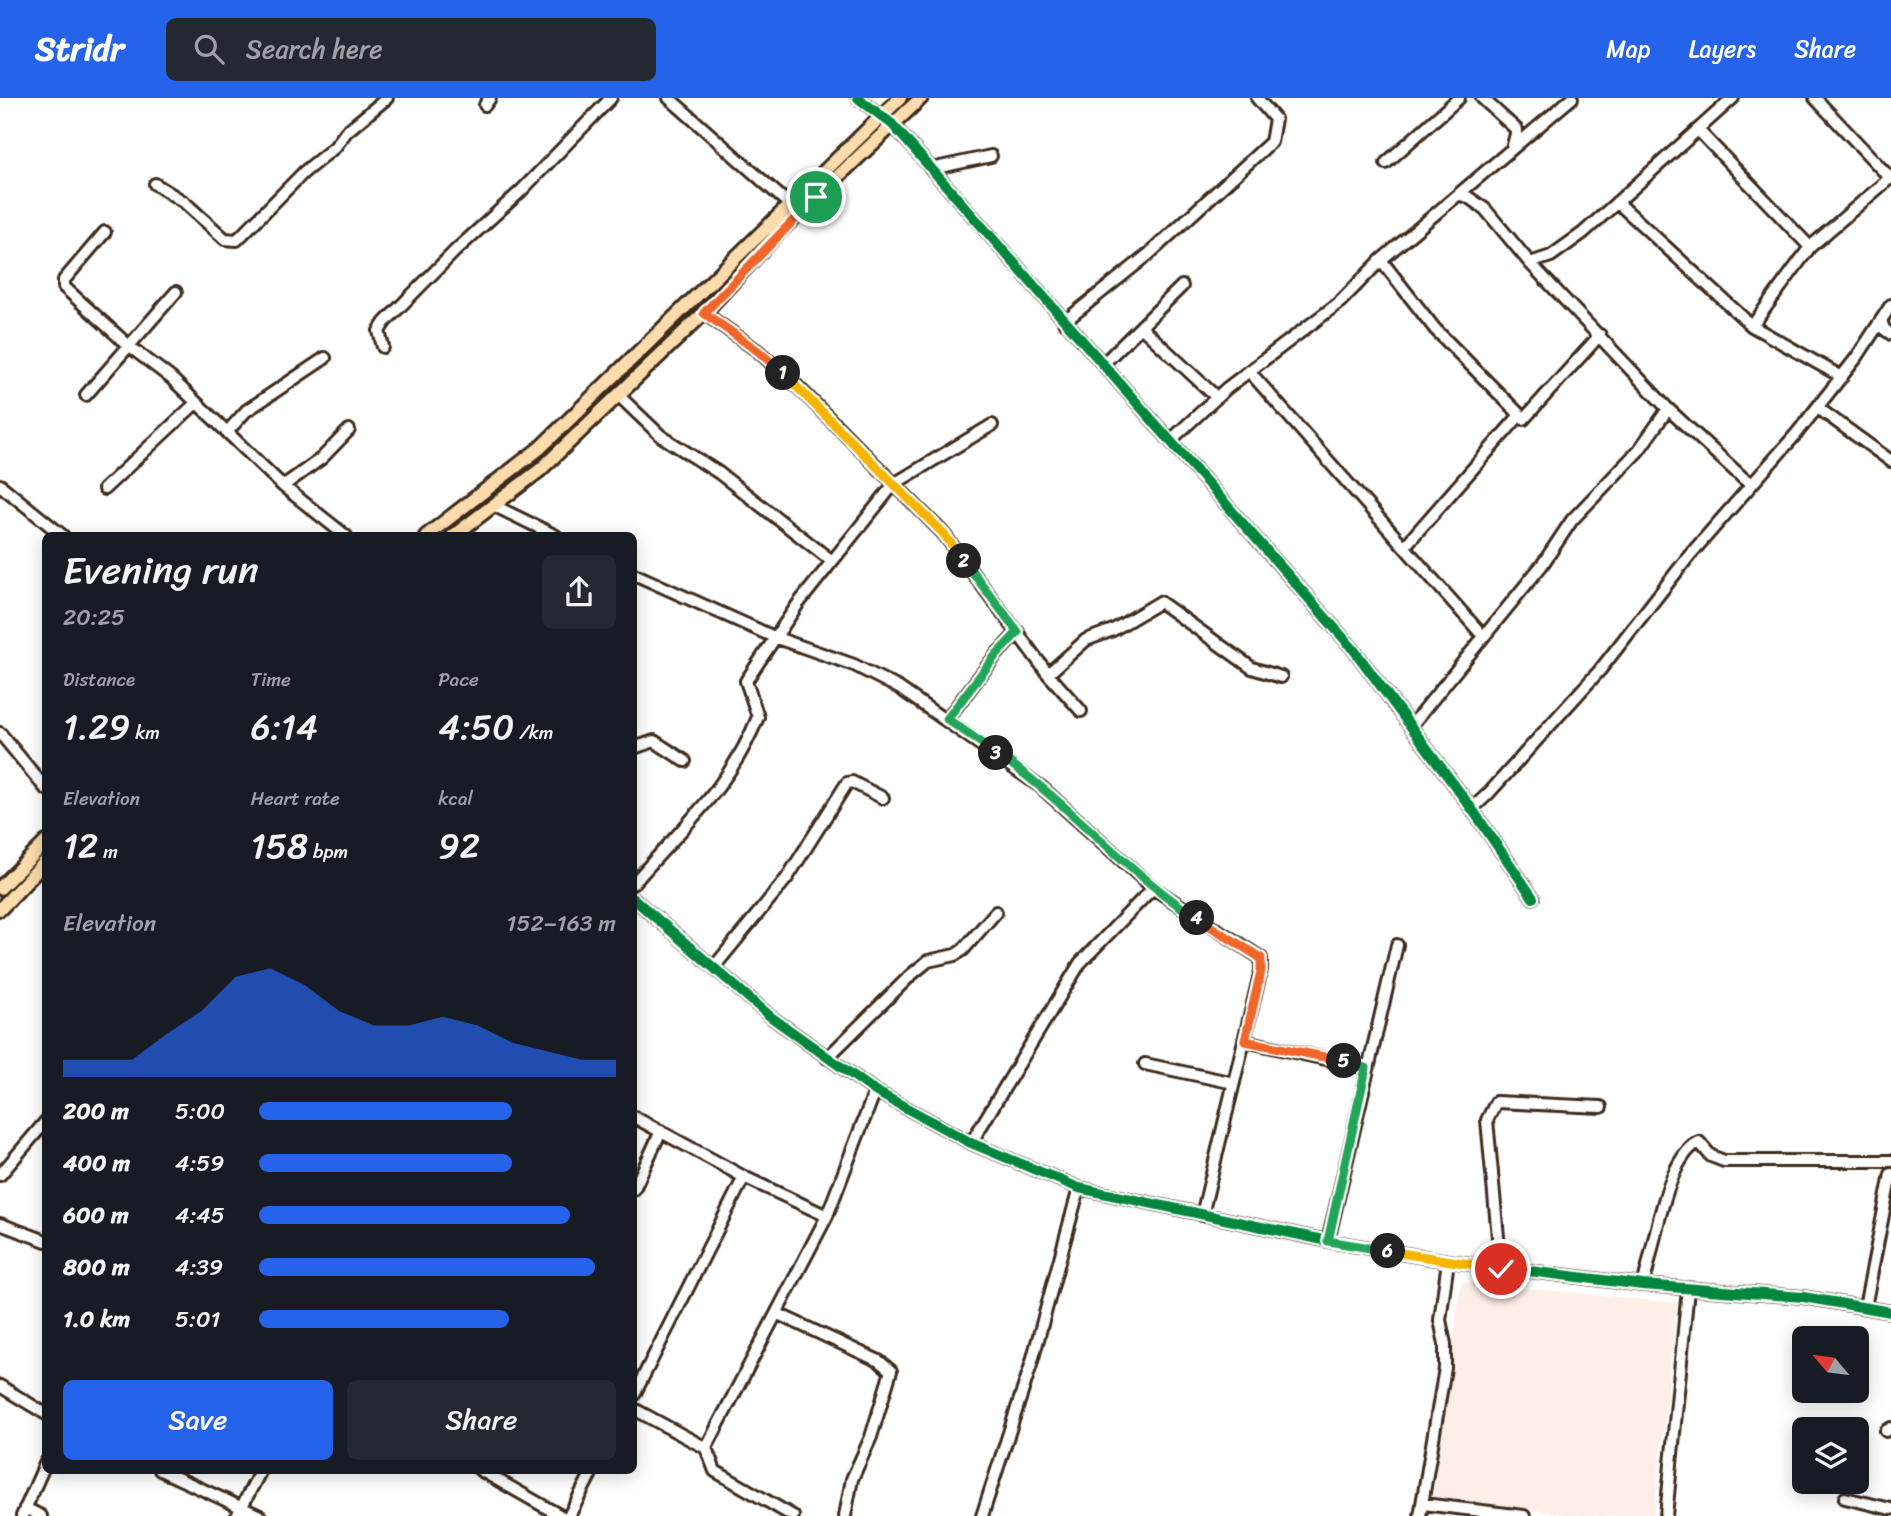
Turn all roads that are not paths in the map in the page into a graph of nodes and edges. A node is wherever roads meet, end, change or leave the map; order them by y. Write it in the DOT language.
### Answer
graph roads {
  1 [pos="387,98"];
  2 [pos="611,98"];
  3 [pos="669,98"];
  4 [pos="858,98"];
  5 [pos="900,98"];
  6 [pos="921,98"];
  7 [pos="1257,98"];
  8 [pos="1459,98"];
  9 [pos="1482,98"];
  10 [pos="1572,98"];
  11 [pos="1733,98"];
  12 [pos="1815,98"];
  13 [pos="881,115"];
  14 [pos="892,124"];
  15 [pos="1517,130"];
  16 [pos="1535,130"];
  17 [pos="1699,131"];
  18 [pos="1512,150"];
  19 [pos="991,156"];
  20 [pos="1386,163"];
  21 [pos="930,169"];
  22 [pos="1891,178"];
  23 [pos="155,184"];
  24 [pos="1460,195"];
  25 [pos="1617,202"];
  26 [pos="790,205"];
  27 [pos="105,232"];
  28 [pos="1810,247"];
  29 [pos="1381,260"];
  30 [pos="1530,263"];
  31 [pos="1182,286"];
  32 [pos="176,292"];
  33 [pos="1891,305"];
  34 [pos="704,313"];
  35 [pos="1065,322"];
  36 [pos="1752,326"];
  37 [pos="1141,327"];
  38 [pos="1883,329"];
  39 [pos="1600,335"];
  40 [pos="129,346"];
  41 [pos="383,347"];
  42 [pos="325,358"];
  43 [pos="1103,364"];
  44 [pos="1250,371"];
  45 [pos="1842,377"];
  46 [pos="1212,393"];
  47 [pos="86,395"];
  48 [pos="618,395"];
  49 [pos="196,403"];
  50 [pos="1818,408"];
  51 [pos="1668,409"];
  52 [pos="1520,415"];
  53 [pos="992,425"];
  54 [pos="349,430"];
  55 [pos="228,431"];
  56 [pos="1171,439"];
  57 [pos="1891,461"];
  58 [pos="1753,483"];
  59 [pos="894,484"];
  60 [pos="0,485"];
  61 [pos="283,485"];
  62 [pos="104,489"];
  63 [pos="495,506"];
  64 [pos="58,532"];
  65 [pos="341,532"];
  66 [pos="431,532"];
  67 [pos="459,532"];
  68 [pos="548,532"];
  69 [pos="1405,546"];
  70 [pos="832,561"];
  71 [pos="637,575"];
  72 [pos="1018,632"];
  73 [pos="1483,636"];
  74 [pos="774,637"];
  75 [pos="1048,674"];
  76 [pos="1281,677"];
  77 [pos="1081,711"];
  78 [pos="947,719"];
  79 [pos="1411,726"];
  80 [pos="0,733"];
  81 [pos="637,747"];
  82 [pos="685,761"];
  83 [pos="42,784"];
  84 [pos="883,798"];
  85 [pos="1472,808"];
  86 [pos="42,846"];
  87 [pos="42,865"];
  88 [pos="637,880"];
  89 [pos="0,888"];
  90 [pos="1153,888"];
  91 [pos="1532,898"];
  92 [pos="637,902"];
  93 [pos="0,909"];
  94 [pos="996,912"];
  95 [pos="1397,944"];
  96 [pos="714,967"];
  97 [pos="1245,1041"];
  98 [pos="827,1058"];
  99 [pos="1145,1064"];
  100 [pos="1366,1068"];
  101 [pos="1234,1083"];
  102 [pos="876,1091"];
  103 [pos="1601,1107"];
  104 [pos="637,1119"];
  105 [pos="42,1126"];
  106 [pos="661,1131"];
  107 [pos="971,1143"];
  108 [pos="1891,1161"];
  109 [pos="1891,1174"];
  110 [pos="0,1175"];
  111 [pos="744,1177"];
  112 [pos="637,1182"];
  113 [pos="1079,1188"];
  114 [pos="1202,1215"];
  115 [pos="827,1216"];
  116 [pos="0,1224"];
  117 [pos="42,1240"];
  118 [pos="1328,1241"];
  119 [pos="1448,1261"];
  120 [pos="1501,1269"];
  121 [pos="1643,1285"];
  122 [pos="1688,1289"];
  123 [pos="1865,1307"];
  124 [pos="1891,1312"];
  125 [pos="778,1314"];
  126 [pos="0,1386"];
  127 [pos="637,1389"];
  128 [pos="637,1411"];
  129 [pos="42,1412"];
  130 [pos="706,1448"];
  131 [pos="42,1470"];
  132 [pos="168,1474"];
  133 [pos="259,1474"];
  134 [pos="490,1474"];
  135 [pos="591,1474"];
  136 [pos="1845,1498"];
  137 [pos="1891,1509"];
  138 [pos="1421,1510"];
  139 [pos="23,1512"];
  140 [pos="239,1512"];
  141 [pos="1489,1514"];
  142 [pos="41,1516"];
  143 [pos="260,1516"];
  144 [pos="561,1516"];
  145 [pos="569,1516"];
  146 [pos="793,1516"];
  147 [pos="845,1516"];
  148 [pos="982,1516"];
  149 [pos="1524,1516"];
  150 [pos="1666,1516"];
  1 -- 23 [label="street"];
  2 -- 41 [label="street"];
  3 -- 26 [label="street"];
  4 -- 13 [label="street"];
  5 -- 13 [label="main road"];
  6 -- 14 [label="main road"];
  7 -- 35 [label="street"];
  8 -- 20 [label="street"];
  9 -- 15 [label="street"];
  10 -- 16 [label="street"];
  11 -- 17 [label="street"];
  12 -- 22 [label="street"];
  13 -- 14 [label="street"];
  13 -- 26 [label="main road"];
  14 -- 21 [label="street"];
  14 -- 34 [label="main road"];
  15 -- 16 [label="street"];
  15 -- 18 [label="street"];
  16 -- 18 [label="street"];
  17 -- 25 [label="street"];
  17 -- 28 [label="street"];
  18 -- 24 [label="street"];
  19 -- 21 [label="street"];
  21 -- 35 [label="street"];
  22 -- 28 [label="street"];
  24 -- 29 [label="street"];
  24 -- 30 [label="street"];
  25 -- 30 [label="street"];
  25 -- 36 [label="street"];
  26 -- 66 [label="main road"];
  27 -- 40 [label="street"];
  28 -- 36 [label="street"];
  29 -- 44 [label="street"];
  29 -- 52 [label="street"];
  30 -- 39 [label="street"];
  31 -- 37 [label="street"];
  32 -- 40 [label="street"];
  33 -- 38 [label="street"];
  34 -- 48 [label="main road"];
  34 -- 59 [label="street"];
  35 -- 43 [label="street"];
  36 -- 45 [label="street"];
  37 -- 43 [label="street"];
  37 -- 46 [label="street"];
  38 -- 45 [label="street"];
  39 -- 51 [label="street"];
  39 -- 52 [label="street"];
  40 -- 47 [label="street"];
  40 -- 49 [label="street"];
  42 -- 55 [label="street"];
  43 -- 56 [label="street"];
  44 -- 56 [label="street"];
  44 -- 69 [label="street"];
  45 -- 50 [label="street"];
  48 -- 63 [label="main road"];
  48 -- 70 [label="street"];
  49 -- 55 [label="street"];
  49 -- 62 [label="street"];
  50 -- 57 [label="street"];
  50 -- 58 [label="street"];
  51 -- 58 [label="street"];
  51 -- 73 [label="street"];
  52 -- 69 [label="street"];
  53 -- 59 [label="street"];
  54 -- 61 [label="street"];
  55 -- 61 [label="street"];
  56 -- 79 [label="street"];
  58 -- 85 [label="street"];
  59 -- 70 [label="street"];
  59 -- 72 [label="street"];
  60 -- 64 [label="street"];
  61 -- 65 [label="street"];
  63 -- 67 [label="main road"];
  63 -- 68 [label="street"];
  69 -- 73 [label="street"];
  70 -- 74 [label="street"];
  71 -- 74 [label="street"];
  72 -- 75 [label="street"];
  72 -- 78 [label="street"];
  73 -- 79 [label="street"];
  74 -- 78 [label="street"];
  74 -- 88 [label="street"];
  75 -- 76 [label="street"];
  75 -- 77 [label="street"];
  78 -- 90 [label="street"];
  79 -- 85 [label="street"];
  80 -- 83 [label="street"];
  81 -- 82 [label="street"];
  84 -- 96 [label="street"];
  85 -- 91 [label="street"];
  86 -- 89 [label="main road"];
  87 -- 93 [label="main road"];
  90 -- 97 [label="street"];
  90 -- 107 [label="street"];
  92 -- 96 [label="street"];
  94 -- 98 [label="street"];
  95 -- 100 [label="street"];
  96 -- 98 [label="street"];
  97 -- 100 [label="street"];
  97 -- 101 [label="street"];
  98 -- 102 [label="street"];
  99 -- 101 [label="street"];
  100 -- 118 [label="street"];
  101 -- 114 [label="street"];
  102 -- 107 [label="street"];
  102 -- 115 [label="street"];
  103 -- 120 [label="street"];
  104 -- 106 [label="street"];
  105 -- 110 [label="street"];
  106 -- 111 [label="street"];
  106 -- 112 [label="street"];
  107 -- 113 [label="street"];
  108 -- 121 [label="street"];
  109 -- 123 [label="street"];
  111 -- 115 [label="street"];
  111 -- 127 [label="street"];
  113 -- 114 [label="street"];
  113 -- 148 [label="street"];
  114 -- 118 [label="street"];
  115 -- 125 [label="street"];
  116 -- 117 [label="street"];
  118 -- 119 [label="street"];
  119 -- 120 [label="street"];
  119 -- 138 [label="street"];
  120 -- 121 [label="street"];
  121 -- 122 [label="street"];
  122 -- 123 [label="street"];
  122 -- 150 [label="street"];
  123 -- 124 [label="street"];
  125 -- 130 [label="street"];
  125 -- 147 [label="street"];
  126 -- 129 [label="street"];
  128 -- 130 [label="street"];
  130 -- 146 [label="street"];
  131 -- 139 [label="street"];
  132 -- 140 [label="street"];
  133 -- 140 [label="street"];
  134 -- 144 [label="street"];
  135 -- 145 [label="street"];
  136 -- 137 [label="street"];
  138 -- 141 [label="street"];
  139 -- 142 [label="street"];
  140 -- 143 [label="street"];
  141 -- 149 [label="street"];
}
